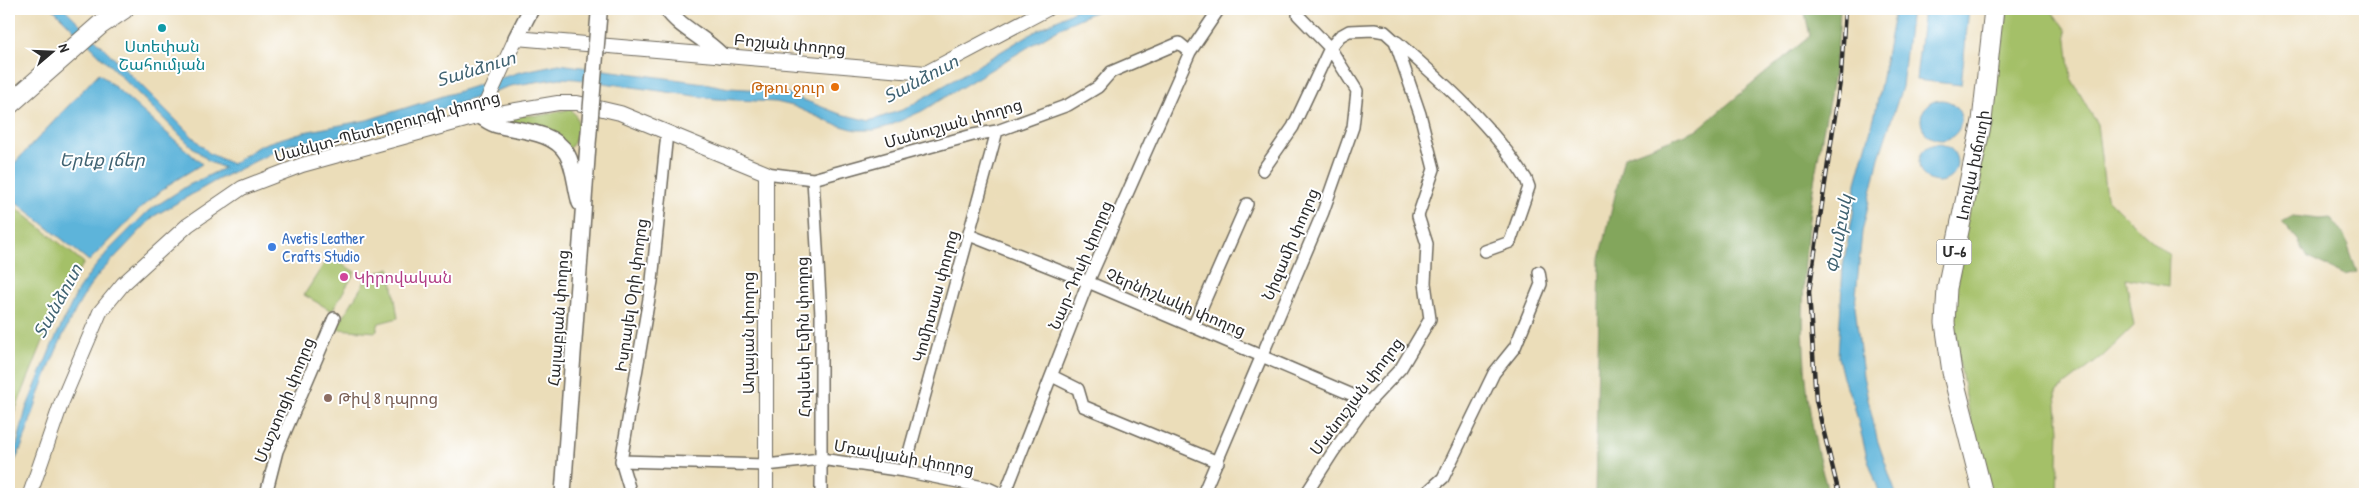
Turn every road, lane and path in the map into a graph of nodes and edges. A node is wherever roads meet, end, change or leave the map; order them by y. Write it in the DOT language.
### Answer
graph roads {
  1 [pos="109,9"];
  2 [pos="124,9"];
  3 [pos="531,9"];
  4 [pos="667,9"];
  5 [pos="1047,9"];
  6 [pos="1219,9"];
  7 [pos="1994,9"];
  8 [pos="599,12"];
  9 [pos="1298,15"];
  10 [pos="100,25"];
  11 [pos="516,38"];
  12 [pos="1395,41"];
  13 [pos="1330,48"];
  14 [pos="1190,52"];
  15 [pos="721,56"];
  16 [pos="9,104"];
  17 [pos="480,116"];
  18 [pos="997,131"];
  19 [pos="666,133"];
  20 [pos="1263,170"];
  21 [pos="766,173"];
  22 [pos="813,179"];
  23 [pos="1247,204"];
  24 [pos="583,211"];
  25 [pos="969,236"];
  26 [pos="1486,251"];
  27 [pos="1538,272"];
  28 [pos="1088,282"];
  29 [pos="334,318"];
  30 [pos="1193,327"];
  31 [pos="1261,356"];
  32 [pos="1052,376"];
  33 [pos="1369,402"];
  34 [pos="822,459"];
  35 [pos="621,461"];
  36 [pos="1218,462"];
  37 [pos="766,465"];
  38 [pos="904,471"];
  39 [pos="30,494"];
  40 [pos="266,494"];
  41 [pos="563,494"];
  42 [pos="631,494"];
  43 [pos="766,494"];
  44 [pos="821,494"];
  45 [pos="1001,494"];
  46 [pos="1005,494"];
  47 [pos="1203,494"];
  48 [pos="1306,494"];
  49 [pos="1425,494"];
  50 [pos="1983,494"];
  1 -- 10 [label="highway"];
  2 -- 10 [label="highway"];
  3 -- 11 [label="main road"];
  4 -- 15 [label="main road"];
  5 -- 15 [label="street, Բոշյան փողոց"];
  6 -- 14 [label="street"];
  7 -- 50 [label="highway, Լոռվա խճուղի / Մ-6"];
  8 -- 24 [label="main road, Հալաբյան փողոց, bridge"];
  9 -- 13 [label="street, Նիզամի փողոց"];
  10 -- 16 [label="highway"];
  11 -- 15 [label="street, Բոշյան փողոց"];
  11 -- 17 [label="street"];
  12 -- 13 [label="street"];
  12 -- 26 [label="street"];
  12 -- 33 [label="street, Մանուշյան փողոց"];
  13 -- 20 [label="street"];
  13 -- 31 [label="street, Նիզամի փողոց"];
  14 -- 18 [label="street, Մանուշյան փողոց"];
  14 -- 28 [label="street, Նար-Դոսի փողոց"];
  17 -- 19 [label="street, Սանկտ-Պետերբուրգի փողոց"];
  17 -- 24 [label="main road"];
  17 -- 39 [label="street, Սանկտ-Պետերբուրգի փողոց"];
  18 -- 22 [label="street, Մանուշյան փողոց"];
  18 -- 25 [label="street, Կոմիտաս փողոց"];
  19 -- 21 [label="street, Սանկտ-Պետերբուրգի փողոց"];
  19 -- 35 [label="street, Իսրայել Օրի փողոց"];
  21 -- 22 [label="street, Մանուշյան փողոց"];
  21 -- 37 [label="street, Աղայան փողոց"];
  22 -- 34 [label="street, Հովսեփ Էմին փողոց"];
  23 -- 30 [label="street"];
  24 -- 41 [label="main road, Հալաբյան փողոց"];
  25 -- 28 [label="street, Չերնիշևսկի փողոց"];
  25 -- 38 [label="street, Կոմիտաս փողոց"];
  27 -- 49 [label="street"];
  28 -- 30 [label="street, Չերնիշևսկի փողոց"];
  28 -- 32 [label="street, Նար-Դոսի փողոց"];
  29 -- 40 [label="street, Մաշտոցի փողոց"];
  30 -- 31 [label="street, Չերնիշևսկի փողոց"];
  31 -- 33 [label="street, Չերնիշևսկի փողոց"];
  31 -- 36 [label="street, Նիզամի փողոց"];
  32 -- 36 [label="street"];
  32 -- 46 [label="street, Նար-Դոսի փողոց"];
  33 -- 48 [label="street, Մանուշյան փողոց"];
  34 -- 37 [label="street, Մռավյանի փողոց"];
  34 -- 38 [label="street, Մռավյանի փողոց"];
  34 -- 44 [label="street, Հովսեփ Էմին փողոց"];
  35 -- 37 [label="street, Մռավյանի փողոց"];
  35 -- 42 [label="street"];
  36 -- 47 [label="street, Նիզամի փողոց"];
  37 -- 43 [label="street, Աղայան փողոց"];
  38 -- 45 [label="street, Մռավյանի փողոց"];
}
